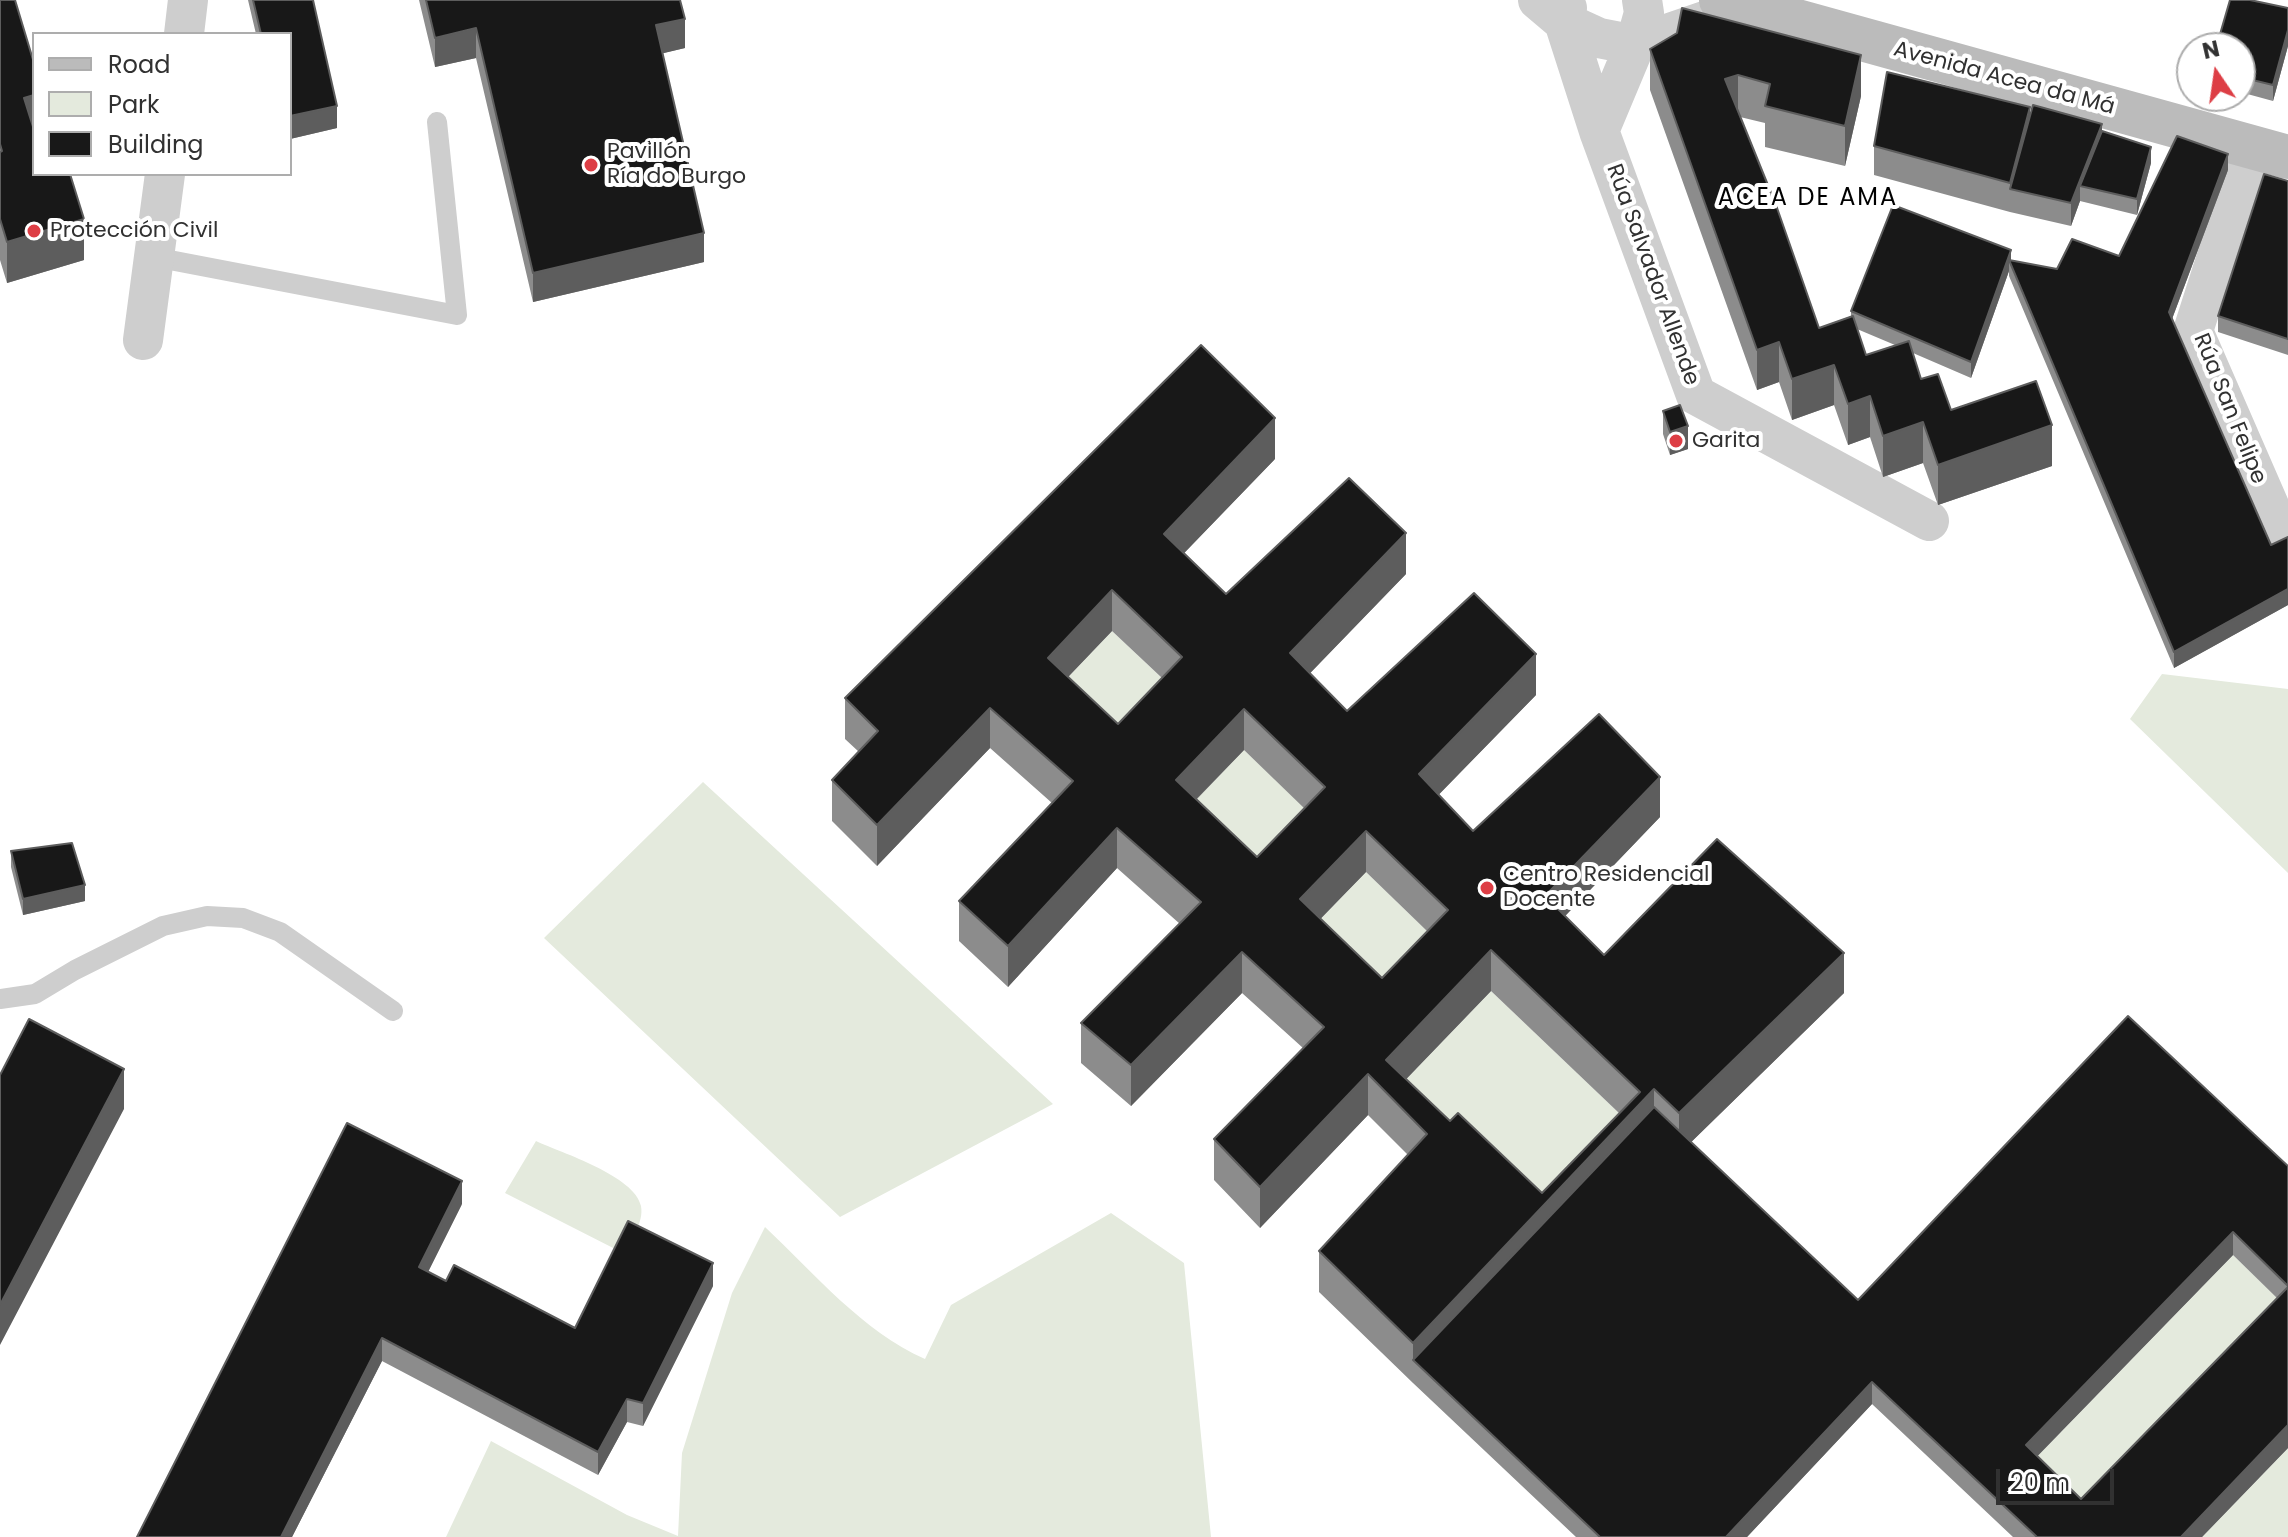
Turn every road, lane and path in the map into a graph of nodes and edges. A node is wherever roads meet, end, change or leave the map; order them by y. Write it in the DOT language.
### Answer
graph roads {
  1 [pos="188,0"];
  2 [pos="1642,0"];
  3 [pos="1732,4"];
  4 [pos="1557,7"];
  5 [pos="184,32"];
  6 [pos="1635,45"];
  7 [pos="437,122"];
  8 [pos="1599,131"];
  9 [pos="2270,152"];
  10 [pos="165,176"];
  11 [pos="154,257"];
  12 [pos="143,340"];
  13 [pos="1929,521"];
  14 [pos="2281,533"];
  15 [pos="0,999"];
  16 [pos="393,1011"];
  1 -- 5 [label="street"];
  2 -- 6 [label="street"];
  3 -- 6 [label="street"];
  3 -- 9 [label="main road, Avenida Acea da Má"];
  4 -- 6 [label="street, Rúa Salvador Allende"];
  4 -- 8 [label="street, Rúa Salvador Allende"];
  6 -- 8 [label="street"];
  7 -- 11 [label="lane"];
  8 -- 13 [label="street, Rúa Salvador Allende"];
  9 -- 14 [label="street, Rúa San Felipe"];
  10 -- 11 [label="street"];
  11 -- 12 [label="street"];
  15 -- 16 [label="lane"];
}
